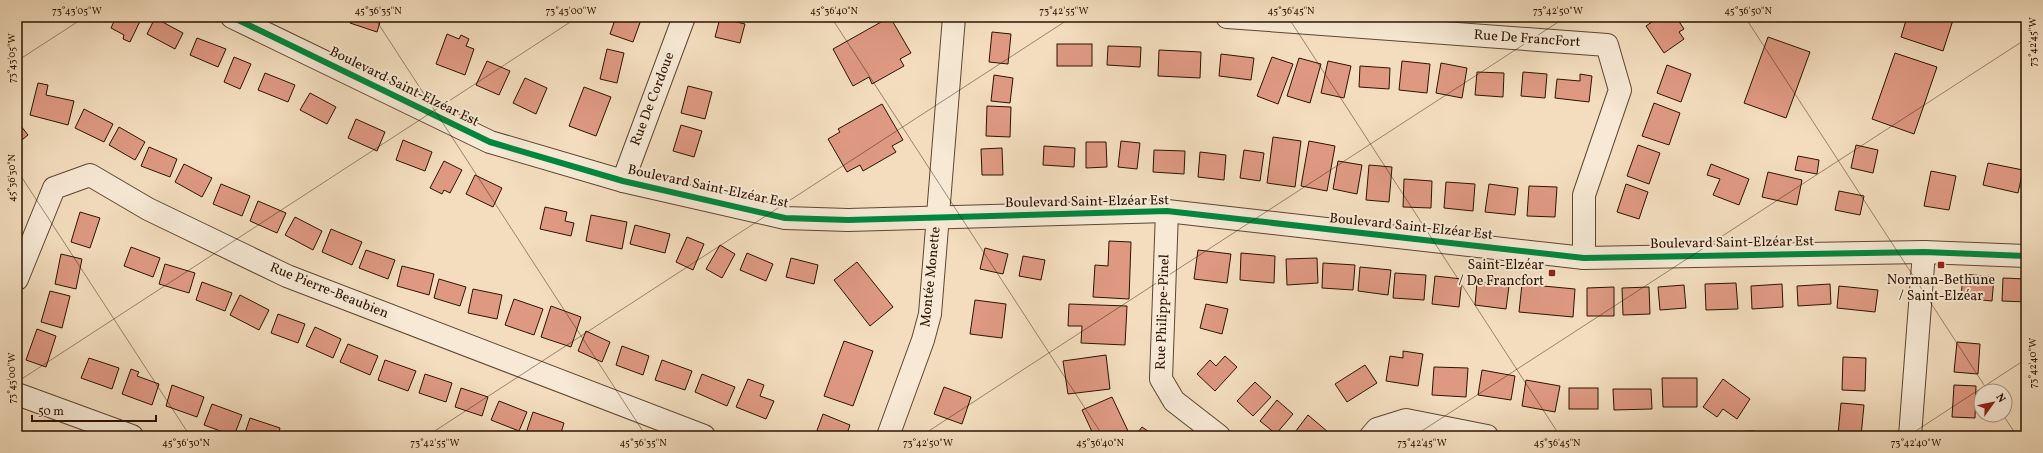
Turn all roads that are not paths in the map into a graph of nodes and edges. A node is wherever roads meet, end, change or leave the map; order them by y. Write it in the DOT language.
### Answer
graph roads {
  1 [pos="232,17"];
  2 [pos="684,17"];
  3 [pos="954,17"];
  4 [pos="1227,17"];
  5 [pos="623,181"];
  6 [pos="1167,211"];
  7 [pos="938,217"];
  8 [pos="1924,252"];
  9 [pos="2026,256"];
  10 [pos="1584,258"];
  11 [pos="17,279"];
  12 [pos="17,394"];
  13 [pos="665,429"];
  14 [pos="132,436"];
  15 [pos="704,436"];
  16 [pos="888,436"];
  17 [pos="1219,436"];
  18 [pos="1371,436"];
  19 [pos="1488,436"];
  20 [pos="1910,436"];
  1 -- 5 [label="street, Boulevard Saint-Elzéar Est"];
  2 -- 5 [label="street, Rue De Cordoue"];
  3 -- 7 [label="street, Montée Monette"];
  4 -- 10 [label="street, Rue De FrancFort"];
  5 -- 7 [label="street, Boulevard Saint-Elzéar Est"];
  6 -- 7 [label="street, Boulevard Saint-Elzéar Est"];
  6 -- 10 [label="street, Boulevard Saint-Elzéar Est"];
  6 -- 17 [label="street, Rue Philippe-Pinel"];
  7 -- 16 [label="street, Montée Monette"];
  8 -- 9 [label="street, Boulevard Saint-Elzéar Est"];
  8 -- 10 [label="street, Boulevard Saint-Elzéar Est"];
  8 -- 20 [label="street"];
  11 -- 13 [label="street, Rue Pierre-Beaubien"];
  12 -- 14 [label="street"];
  13 -- 15 [label="street, Rue Pierre-Beaubien"];
  18 -- 19 [label="street"];
}
